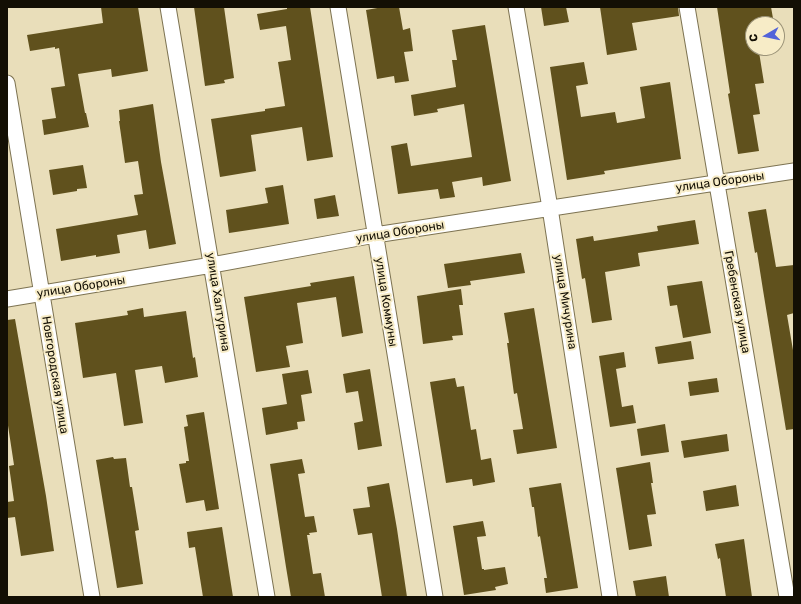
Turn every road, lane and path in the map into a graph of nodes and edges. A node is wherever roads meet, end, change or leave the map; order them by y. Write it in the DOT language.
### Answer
graph roads {
  1 [pos="168,7"];
  2 [pos="338,7"];
  3 [pos="516,7"];
  4 [pos="687,7"];
  5 [pos="7,83"];
  6 [pos="794,171"];
  7 [pos="717,183"];
  8 [pos="550,208"];
  9 [pos="375,235"];
  10 [pos="212,265"];
  11 [pos="42,293"];
  12 [pos="7,299"];
  13 [pos="92,597"];
  14 [pos="267,597"];
  15 [pos="435,597"];
  16 [pos="610,597"];
  17 [pos="787,597"];
  1 -- 10 [label="street, улица Халтурина"];
  2 -- 9 [label="street, улица Коммуны"];
  3 -- 8 [label="street, улица Мичурина"];
  4 -- 7 [label="street, Гребенская улица"];
  5 -- 11 [label="street, Новгородская улица"];
  6 -- 7 [label="street, улица Обороны"];
  7 -- 8 [label="street, улица Обороны"];
  7 -- 17 [label="street, Гребенская улица"];
  8 -- 9 [label="street, улица Обороны"];
  8 -- 16 [label="street, улица Мичурина"];
  9 -- 10 [label="street, улица Обороны"];
  9 -- 15 [label="street, улица Коммуны"];
  10 -- 11 [label="street, улица Обороны"];
  10 -- 14 [label="street, улица Халтурина"];
  11 -- 12 [label="street, улица Обороны"];
  11 -- 13 [label="street, Новгородская улица"];
}
